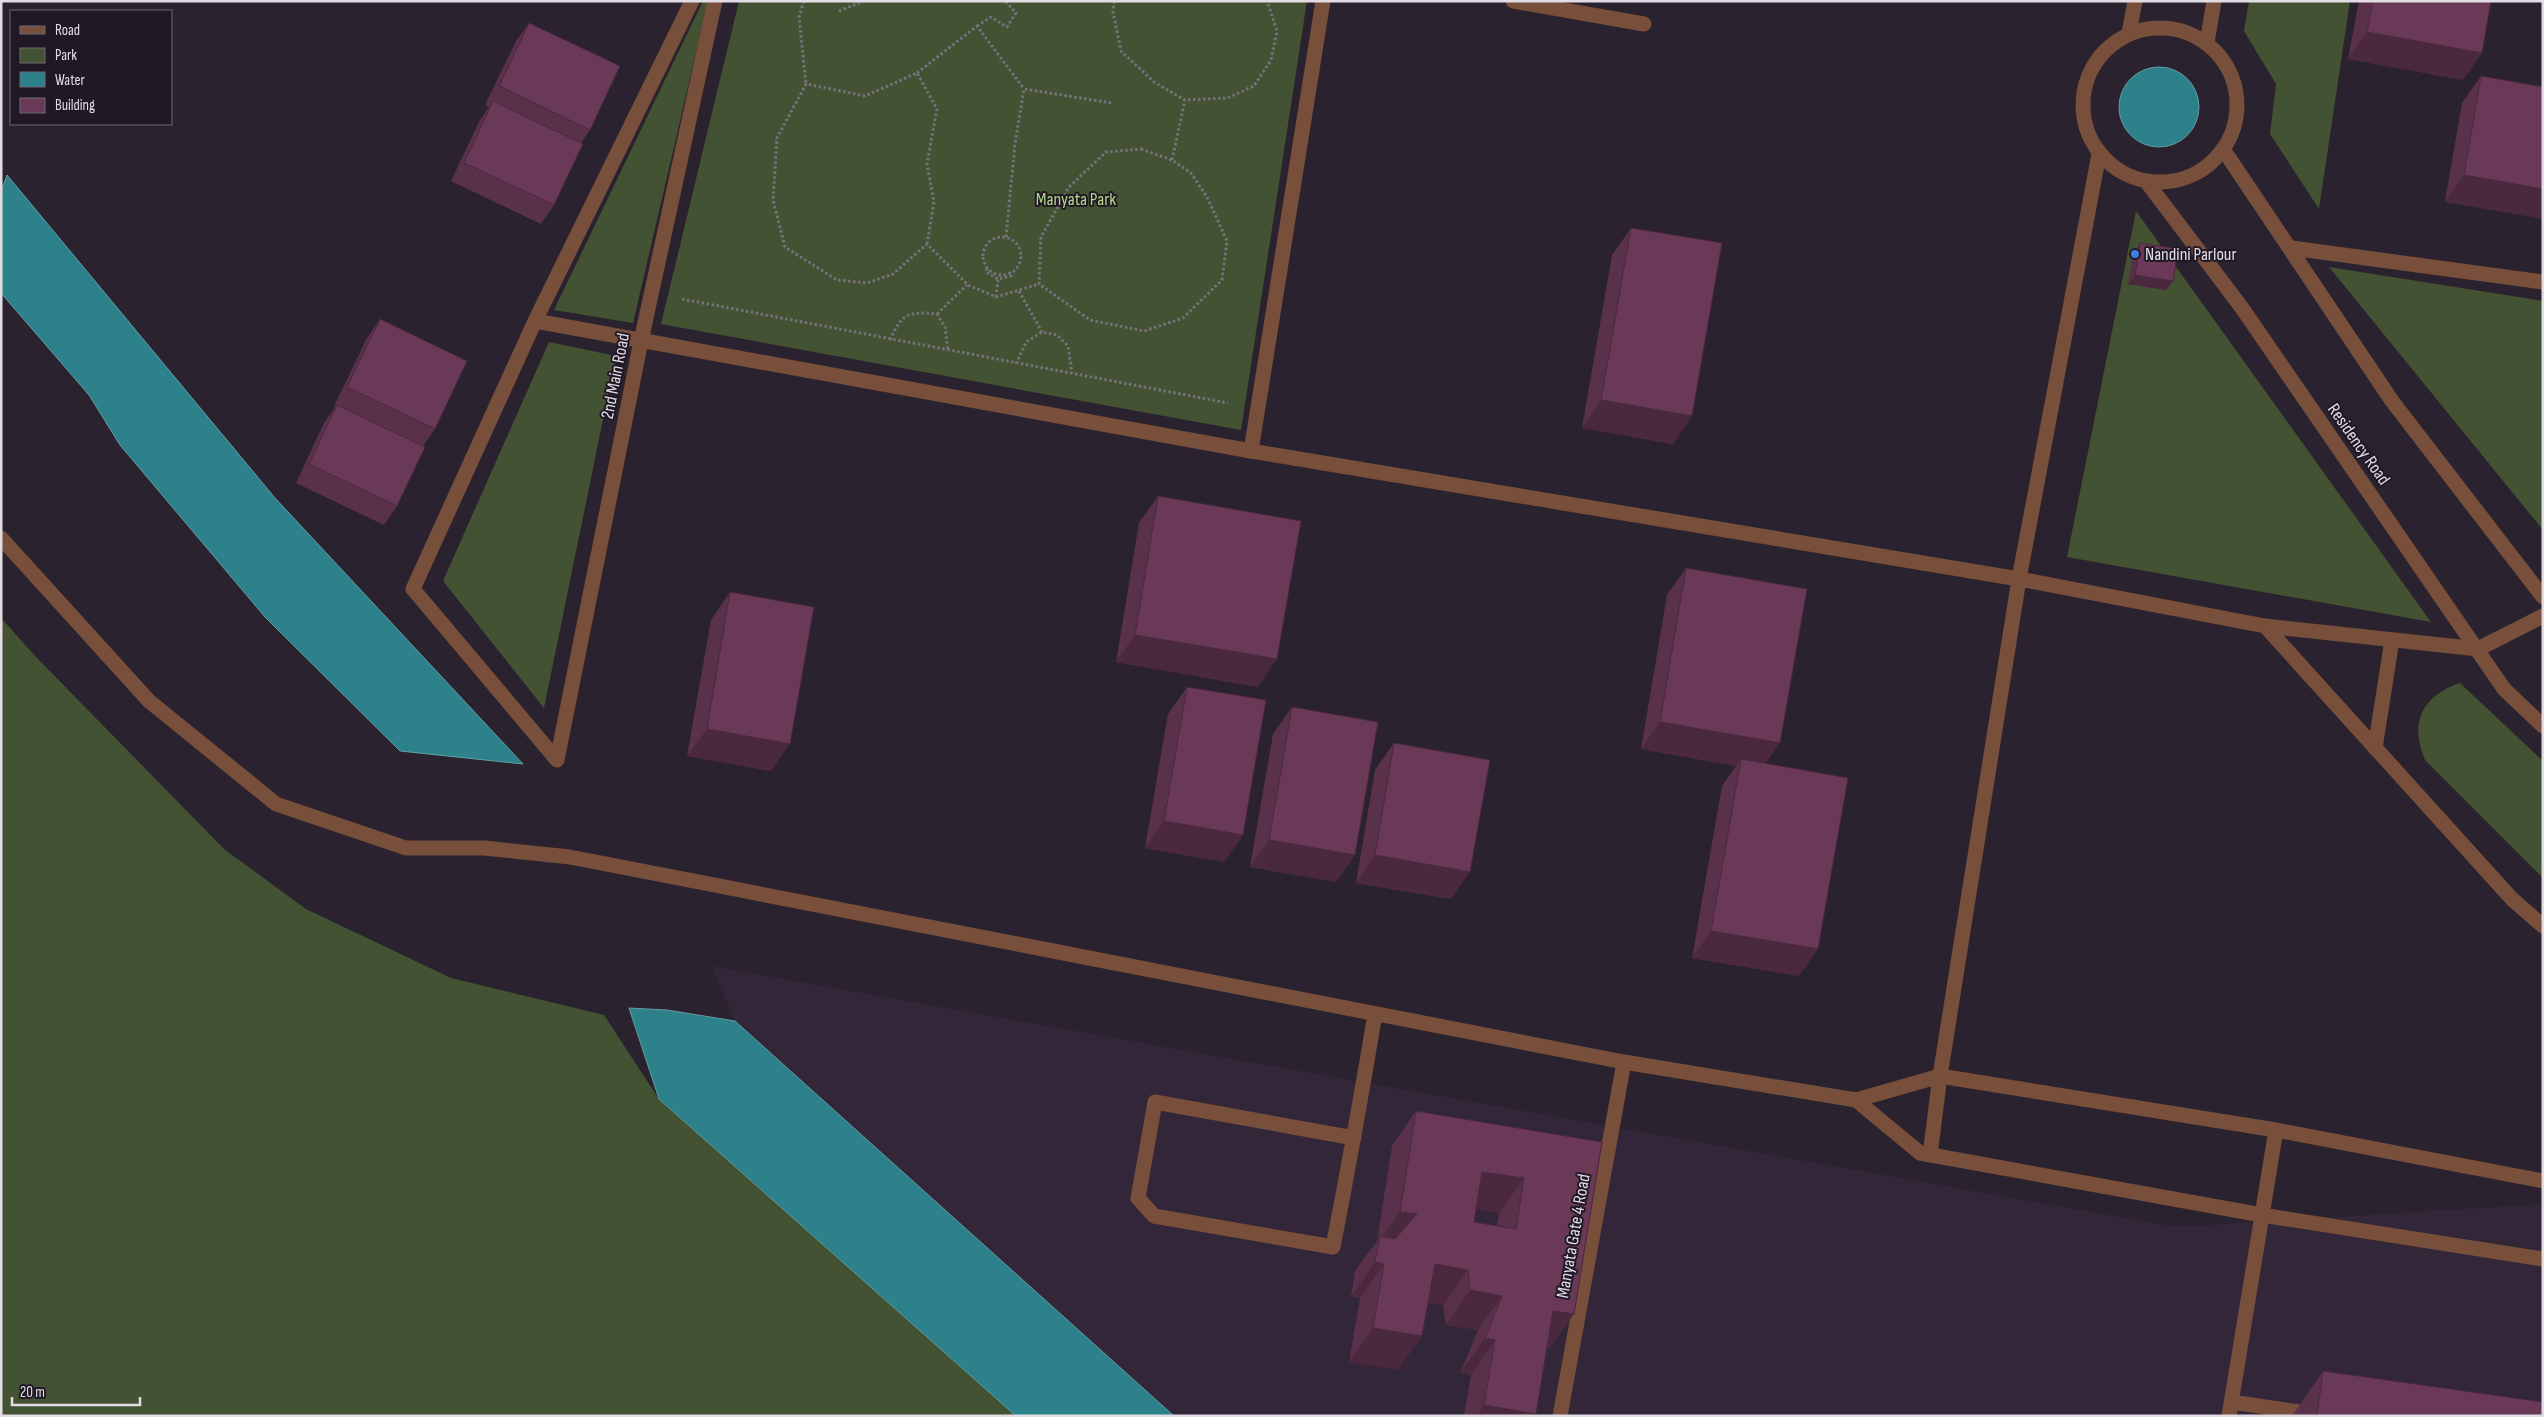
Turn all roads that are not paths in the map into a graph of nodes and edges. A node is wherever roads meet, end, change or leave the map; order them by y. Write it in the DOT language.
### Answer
graph roads {
  1 [pos="692,1"];
  2 [pos="715,1"];
  3 [pos="1323,1"];
  4 [pos="1513,1"];
  5 [pos="2135,1"];
  6 [pos="2214,1"];
  7 [pos="1644,24"];
  8 [pos="2129,33"];
  9 [pos="2207,43"];
  10 [pos="2223,149"];
  11 [pos="2099,154"];
  12 [pos="2146,182"];
  13 [pos="2292,248"];
  14 [pos="2543,282"];
  15 [pos="535,321"];
  16 [pos="641,341"];
  17 [pos="1251,452"];
  18 [pos="1,538"];
  19 [pos="2019,579"];
  20 [pos="2543,597"];
  21 [pos="2543,616"];
  22 [pos="2265,626"];
  23 [pos="2392,640"];
  24 [pos="2478,649"];
  25 [pos="2543,726"];
  26 [pos="2375,748"];
  27 [pos="2543,926"];
  28 [pos="1375,1014"];
  29 [pos="1624,1062"];
  30 [pos="1940,1076"];
  31 [pos="1856,1100"];
  32 [pos="2276,1130"];
  33 [pos="1354,1138"];
  34 [pos="1930,1155"];
  35 [pos="2543,1182"];
  36 [pos="2262,1215"];
  37 [pos="2543,1259"];
  38 [pos="2231,1409"];
  39 [pos="1560,1416"];
  40 [pos="2326,1416"];
  1 -- 15 [label="street"];
  2 -- 16 [label="street, 2nd Main Road"];
  3 -- 17 [label="street"];
  4 -- 7 [label="street"];
  5 -- 8 [label="street"];
  6 -- 9 [label="street"];
  8 -- 9 [label="street"];
  8 -- 11 [label="street"];
  9 -- 10 [label="street"];
  10 -- 12 [label="street"];
  10 -- 13 [label="street"];
  11 -- 12 [label="street"];
  11 -- 19 [label="street"];
  12 -- 24 [label="street, Residency Road"];
  13 -- 14 [label="street"];
  13 -- 20 [label="street"];
  15 -- 16 [label="street"];
  15 -- 16 [label="street, 2nd Main Road"];
  16 -- 17 [label="street"];
  17 -- 19 [label="street"];
  18 -- 28 [label="street"];
  19 -- 22 [label="street"];
  19 -- 30 [label="street"];
  21 -- 24 [label="street"];
  22 -- 23 [label="street"];
  22 -- 26 [label="street"];
  23 -- 24 [label="street"];
  23 -- 26 [label="street"];
  24 -- 25 [label="street, Residency Road"];
  26 -- 27 [label="street"];
  28 -- 29 [label="street"];
  28 -- 33 [label="street"];
  29 -- 31 [label="street"];
  29 -- 39 [label="street, Manyata Gate 4 Road"];
  30 -- 31 [label="street"];
  30 -- 32 [label="street"];
  30 -- 34 [label="street"];
  31 -- 34 [label="street"];
  32 -- 35 [label="street"];
  32 -- 36 [label="street"];
  33 -- 33 [label="street"];
  34 -- 36 [label="street"];
  36 -- 37 [label="street"];
  36 -- 38 [label="street"];
  38 -- 40 [label="street"];
}
